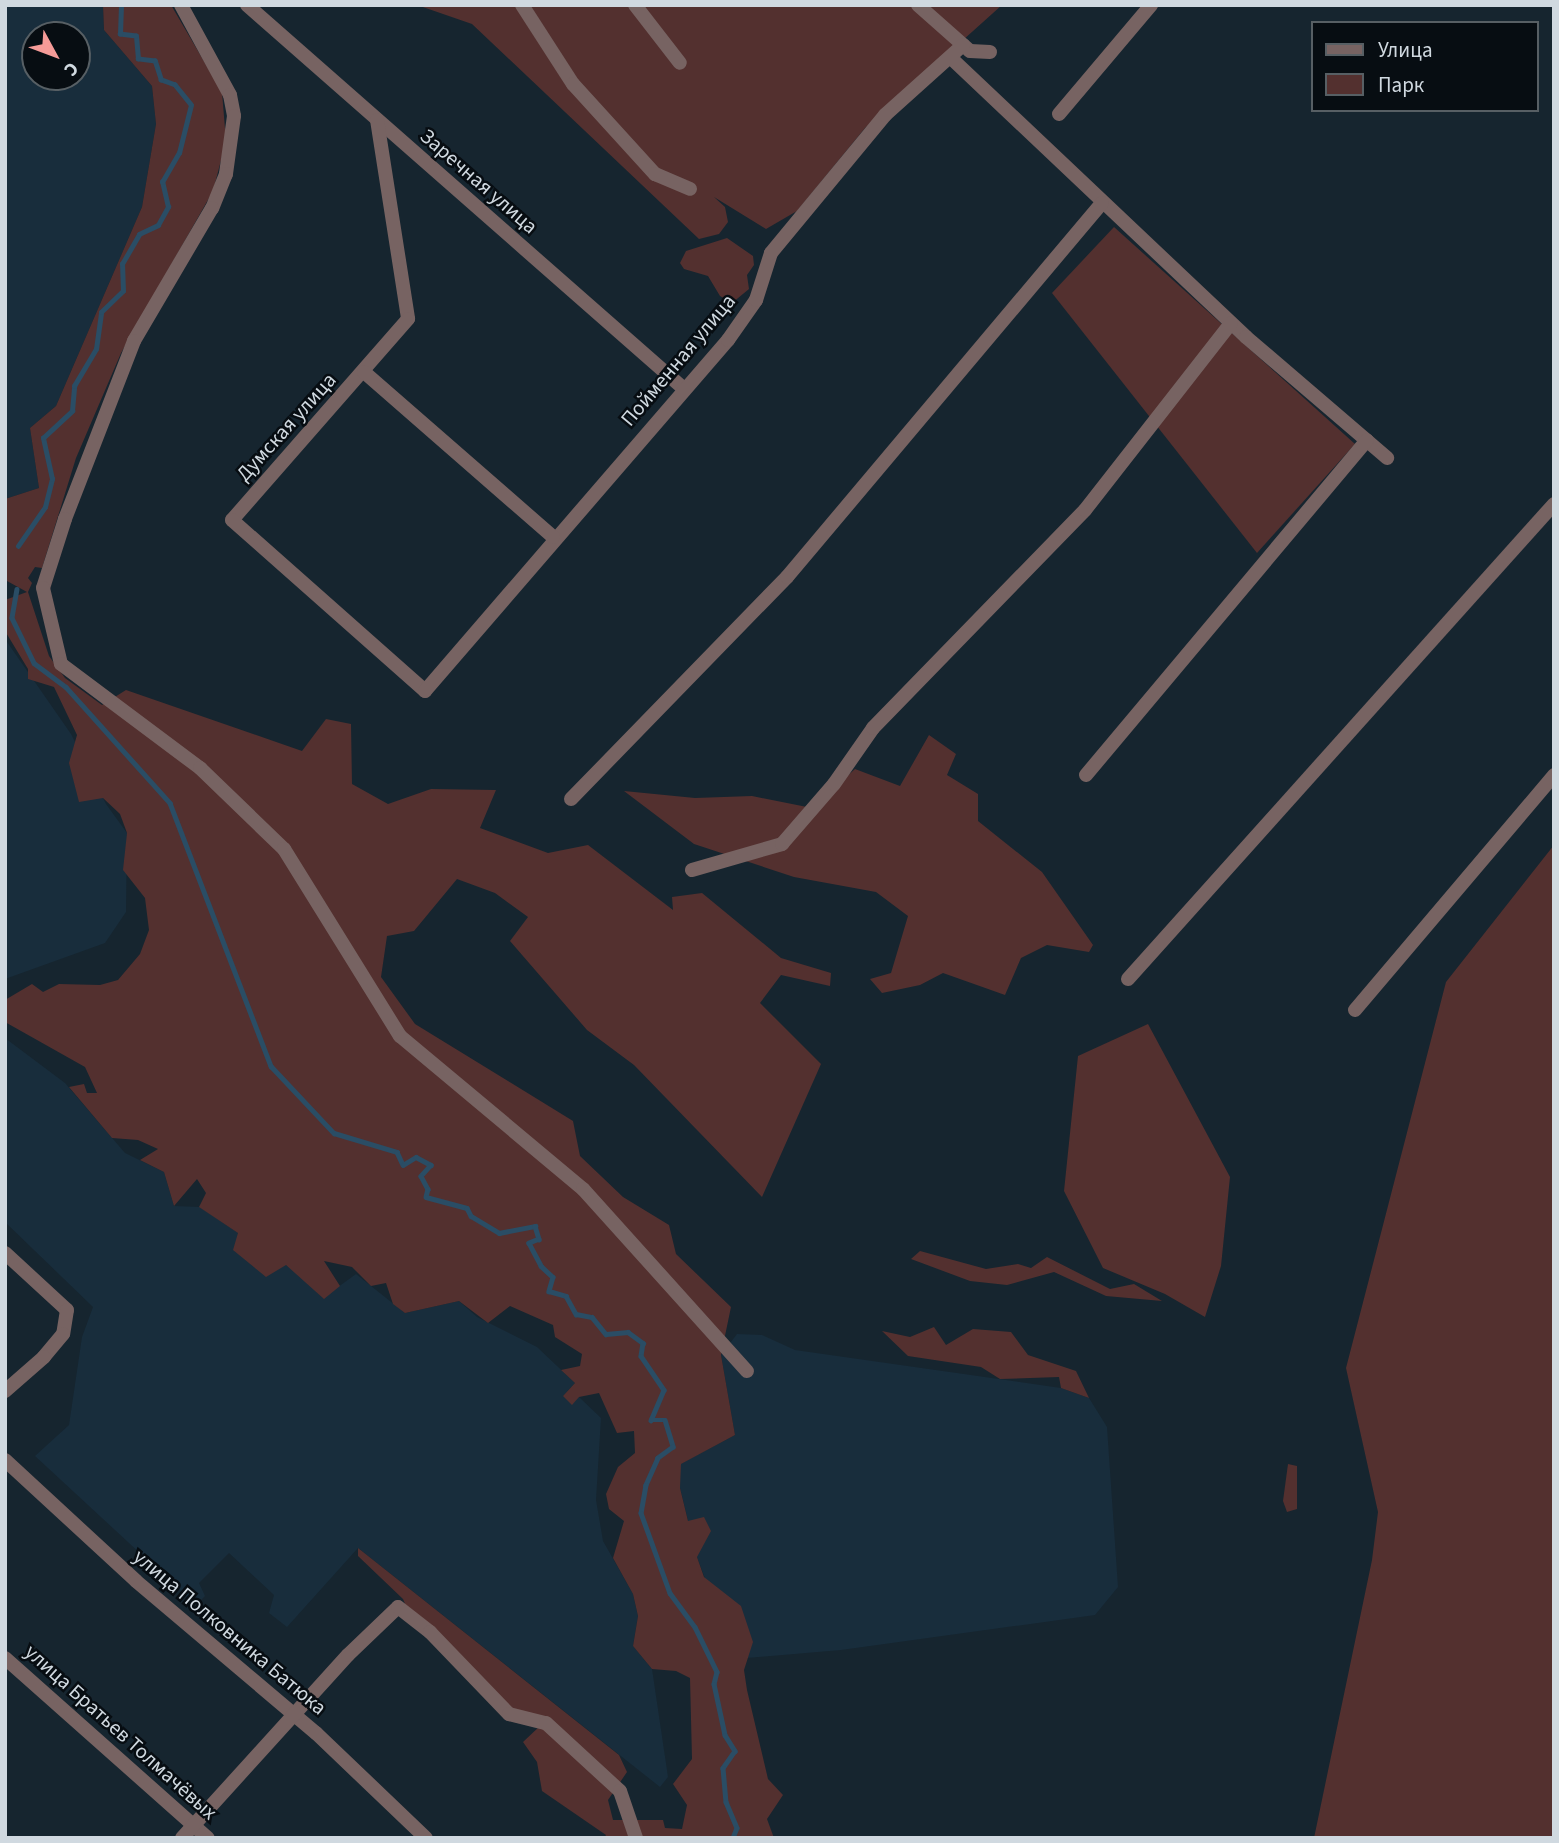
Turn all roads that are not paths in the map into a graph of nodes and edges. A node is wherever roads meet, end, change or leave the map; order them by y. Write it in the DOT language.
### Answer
graph roads {
  1 [pos="181,5"];
  2 [pos="247,5"];
  3 [pos="635,5"];
  4 [pos="918,5"];
  5 [pos="1151,5"];
  6 [pos="527,7"];
  7 [pos="963,45"];
  8 [pos="989,52"];
  9 [pos="951,58"];
  10 [pos="680,63"];
  11 [pos="1059,114"];
  12 [pos="377,120"];
  13 [pos="690,189"];
  14 [pos="1102,202"];
  15 [pos="1231,323"];
  16 [pos="364,372"];
  17 [pos="683,388"];
  18 [pos="1367,440"];
  19 [pos="1387,457"];
  20 [pos="1554,504"];
  21 [pos="553,537"];
  22 [pos="425,691"];
  23 [pos="1086,775"];
  24 [pos="1554,775"];
  25 [pos="571,799"];
  26 [pos="692,870"];
  27 [pos="1128,979"];
  28 [pos="1355,1010"];
  29 [pos="5,1252"];
  30 [pos="747,1371"];
  31 [pos="5,1391"];
  32 [pos="5,1460"];
  33 [pos="5,1658"];
  34 [pos="291,1716"];
  35 [pos="195,1826"];
  36 [pos="183,1838"];
  37 [pos="208,1838"];
  38 [pos="426,1838"];
  39 [pos="636,1838"];
  1 -- 30 [label="street"];
  2 -- 12 [label="street, Заречная улица"];
  3 -- 10 [label="street"];
  4 -- 7 [label="street"];
  5 -- 11 [label="street"];
  6 -- 13 [label="street"];
  7 -- 8 [label="street"];
  7 -- 9 [label="street, Пойменная улица"];
  9 -- 14 [label="street"];
  9 -- 17 [label="street, Пойменная улица"];
  12 -- 16 [label="street, Думская улица"];
  12 -- 17 [label="street, Заречная улица"];
  14 -- 15 [label="street"];
  14 -- 25 [label="street"];
  15 -- 18 [label="street"];
  15 -- 26 [label="street"];
  16 -- 21 [label="street"];
  16 -- 22 [label="street, Думская улица"];
  17 -- 21 [label="street, Пойменная улица"];
  18 -- 19 [label="street"];
  18 -- 23 [label="street"];
  20 -- 27 [label="street"];
  21 -- 22 [label="street, Пойменная улица"];
  24 -- 28 [label="street"];
  29 -- 31 [label="street"];
  32 -- 34 [label="street, улица Полковника Батюка"];
  33 -- 35 [label="street, улица Братьев Толмачёвых"];
  34 -- 35 [label="street"];
  34 -- 38 [label="street, улица Полковника Батюка"];
  34 -- 39 [label="street"];
  35 -- 36 [label="street"];
  35 -- 37 [label="street, улица Братьев Толмачёвых"];
}
